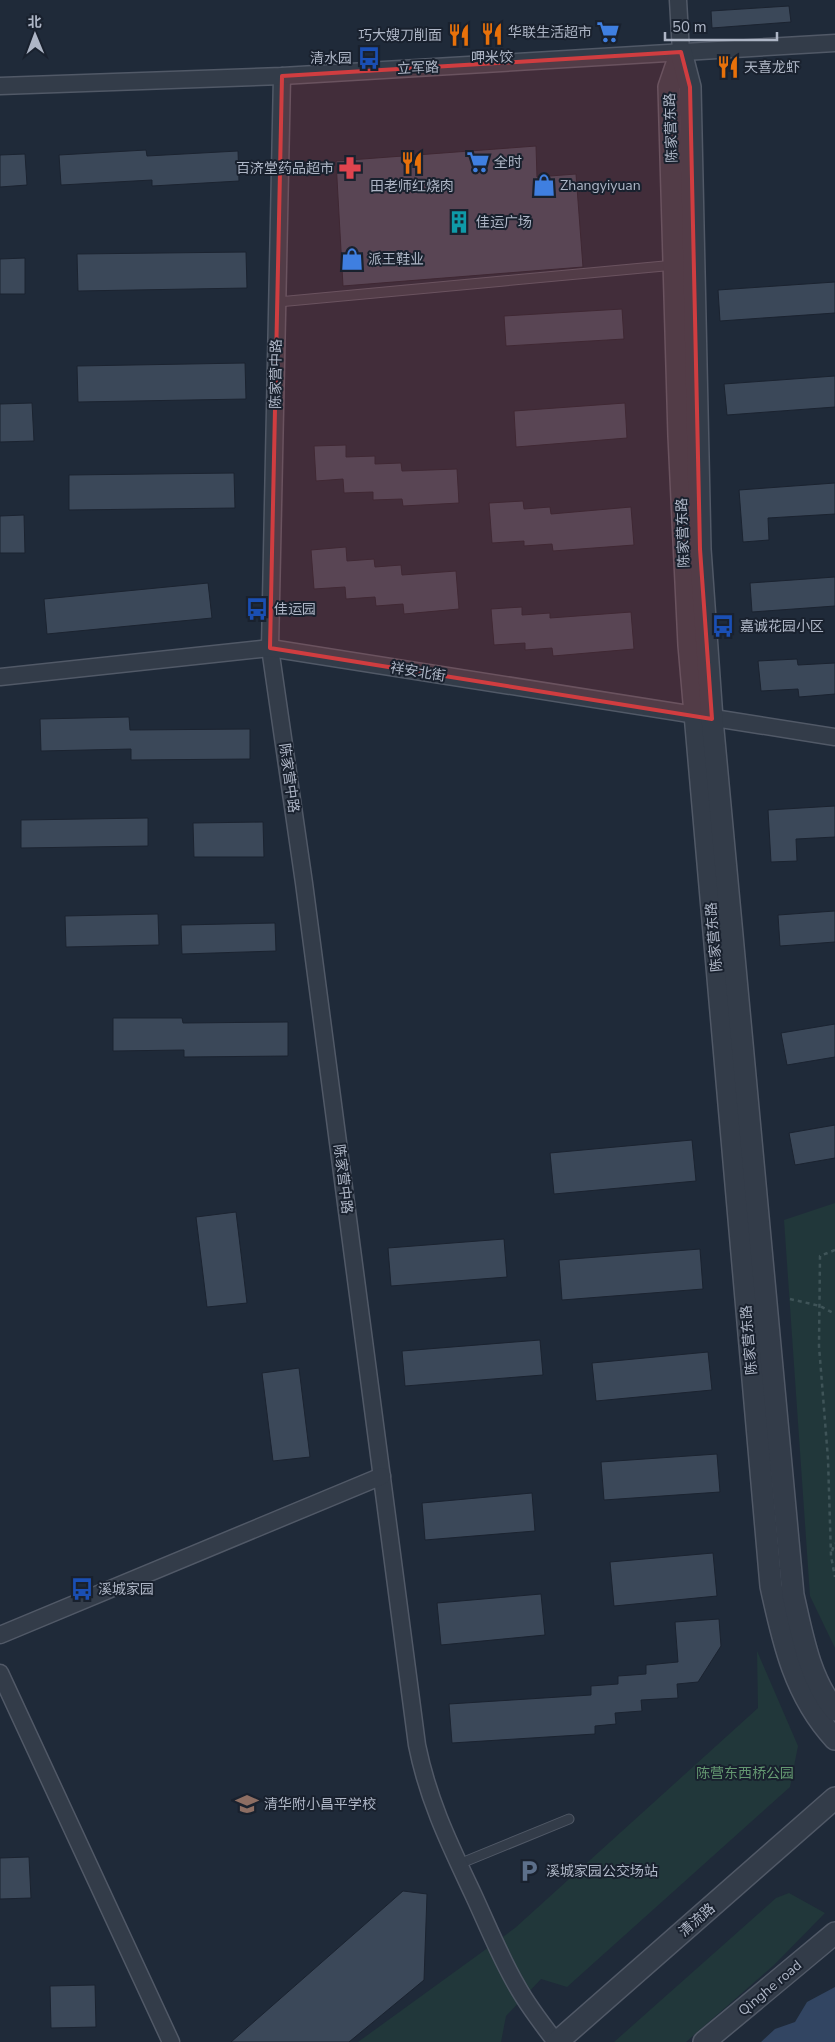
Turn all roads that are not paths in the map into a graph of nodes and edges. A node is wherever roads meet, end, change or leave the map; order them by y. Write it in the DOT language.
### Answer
graph roads {
  1 [pos="678,0"];
  2 [pos="835,43"];
  3 [pos="681,52"];
  4 [pos="282,76"];
  5 [pos="0,86"];
  6 [pos="675,265"];
  7 [pos="278,302"];
  8 [pos="270,648"];
  9 [pos="0,677"];
  10 [pos="704,717"];
  11 [pos="835,737"];
  12 [pos="382,1476"];
  13 [pos="0,1635"];
  14 [pos="0,1673"];
  15 [pos="835,1710"];
  16 [pos="835,1739"];
  17 [pos="835,1798"];
  18 [pos="570,1819"];
  19 [pos="459,1864"];
  20 [pos="835,1933"];
  21 [pos="171,2042"];
  22 [pos="557,2042"];
  23 [pos="704,2042"];
  1 -- 3 [label="street"];
  2 -- 3 [label="street, 立军路"];
  3 -- 4 [label="street, 立军路"];
  3 -- 6 [label="street, 陈家营东路"];
  3 -- 10 [label="street, 陈家营东路"];
  4 -- 5 [label="street, 立军路"];
  4 -- 7 [label="street, 陈家营中路"];
  6 -- 7 [label="lane"];
  6 -- 10 [label="street, 陈家营东路"];
  7 -- 8 [label="street, 陈家营中路"];
  8 -- 9 [label="street, 祥安北街"];
  8 -- 10 [label="street, 祥安北街"];
  8 -- 12 [label="street, 陈家营中路"];
  10 -- 11 [label="street, 祥安北街"];
  10 -- 15 [label="street, 陈家营东路"];
  10 -- 16 [label="street, 陈家营东路"];
  12 -- 13 [label="street"];
  12 -- 19 [label="street, 陈家营中路"];
  14 -- 21 [label="street"];
  17 -- 22 [label="street, 清流路"];
  18 -- 19 [label="lane"];
  19 -- 22 [label="street, 陈家营中路"];
  20 -- 23 [label="street, Qinghe road"];
}
